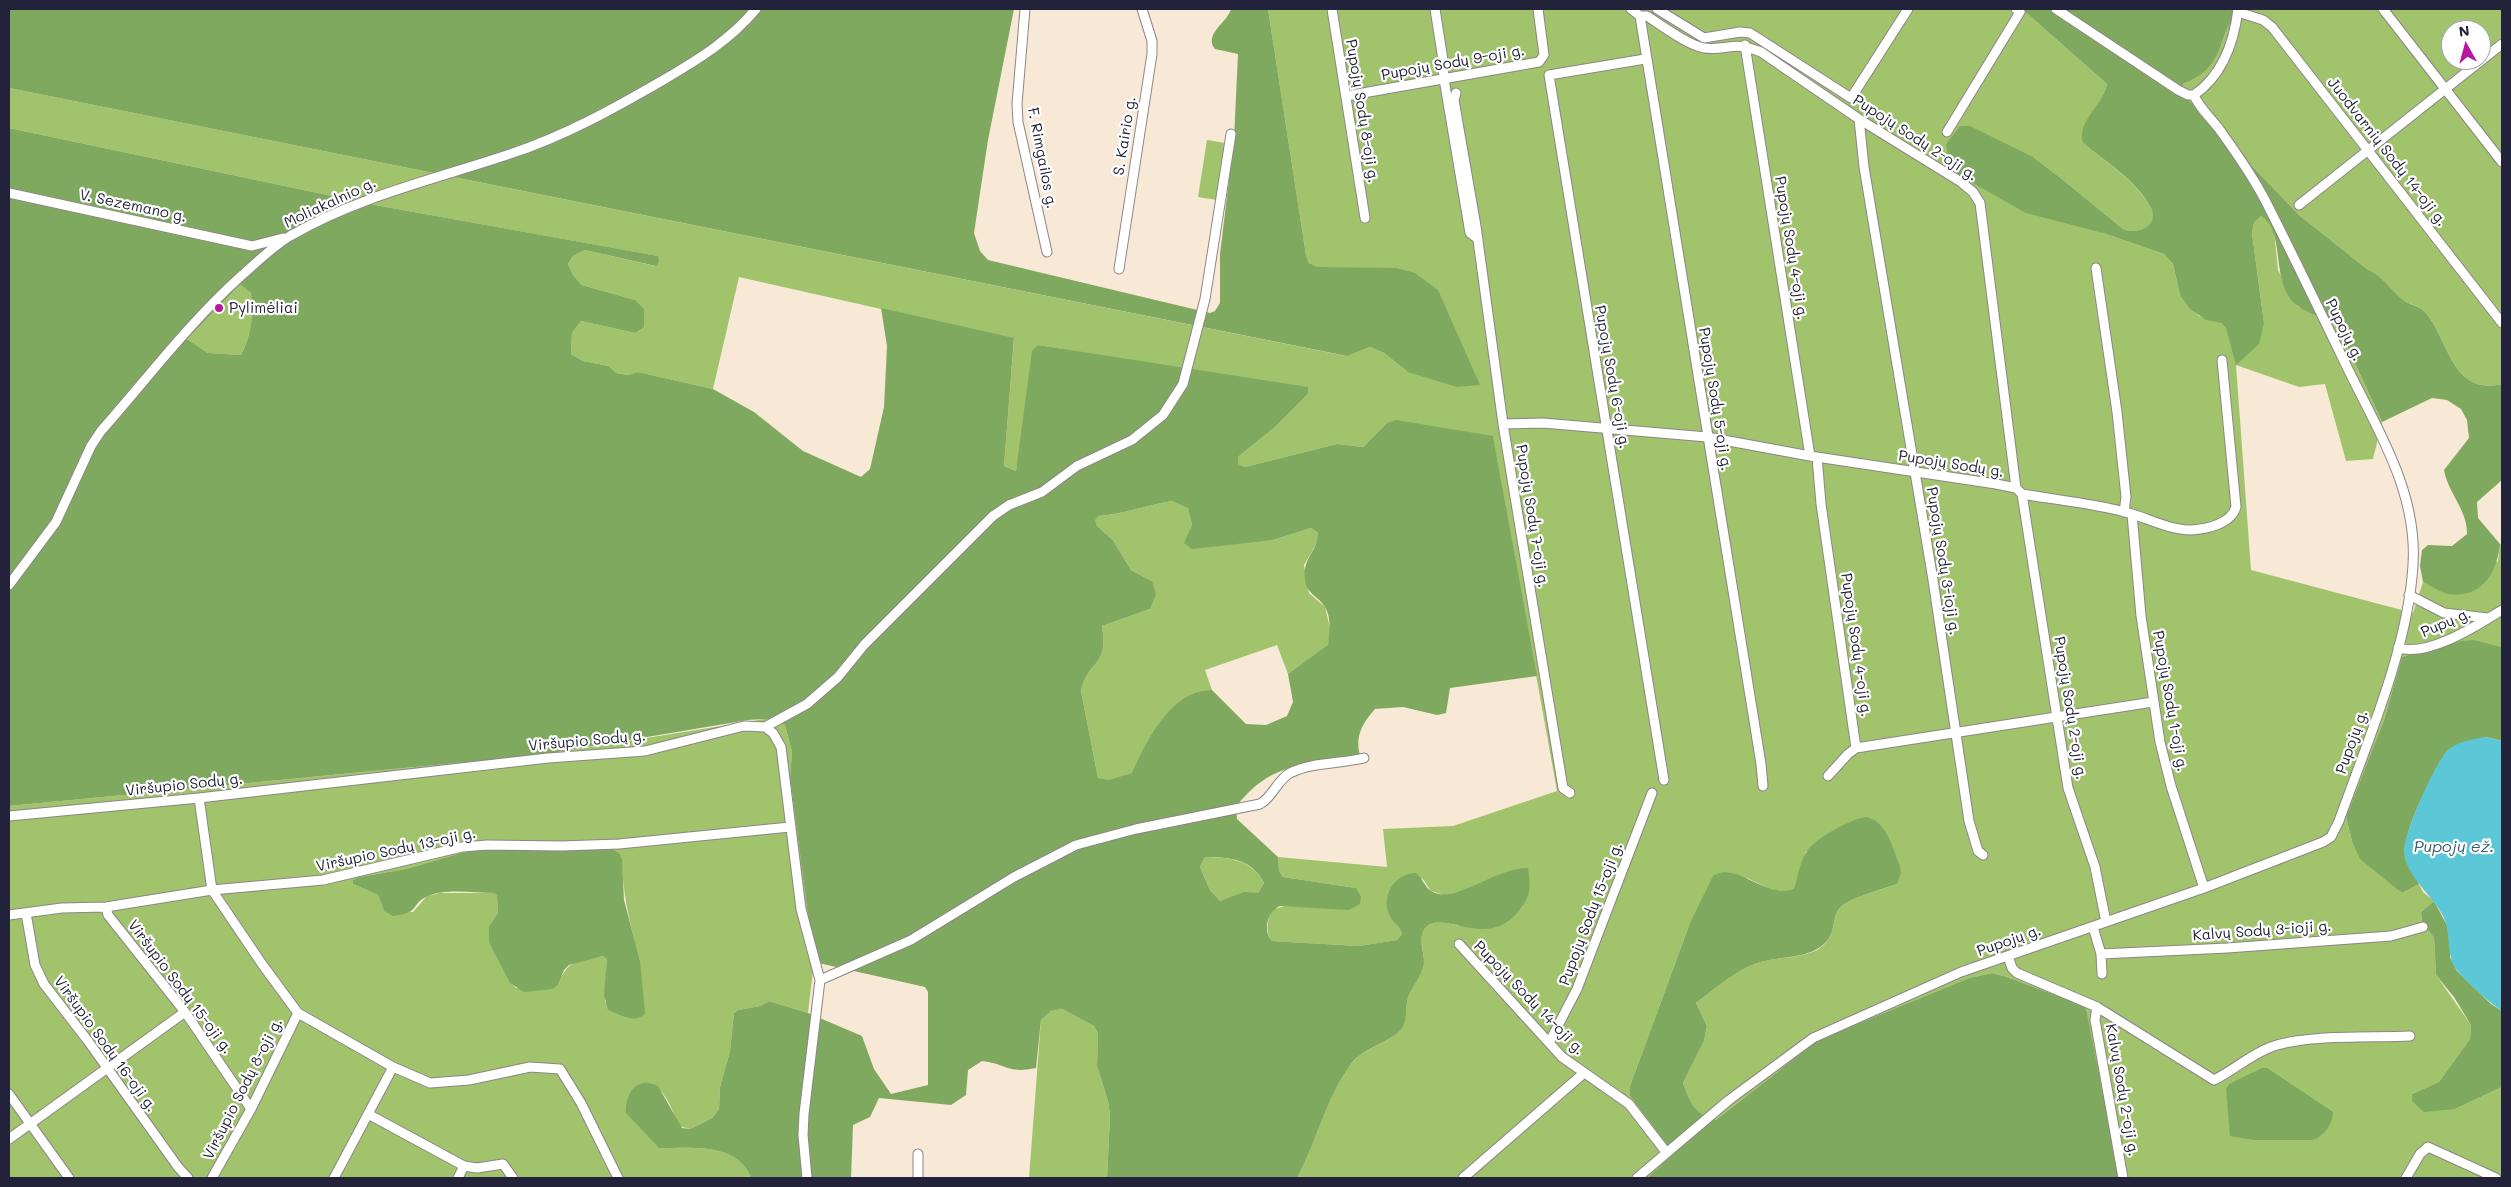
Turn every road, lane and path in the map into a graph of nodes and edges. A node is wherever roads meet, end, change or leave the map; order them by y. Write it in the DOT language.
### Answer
graph roads {
  1 [pos="756,9"];
  2 [pos="1025,9"];
  3 [pos="1142,9"];
  4 [pos="1332,9"];
  5 [pos="1435,9"];
  6 [pos="1538,9"];
  7 [pos="1632,9"];
  8 [pos="1657,9"];
  9 [pos="1908,9"];
  10 [pos="2016,9"];
  11 [pos="2056,9"];
  12 [pos="2383,9"];
  13 [pos="2238,10"];
  14 [pos="1643,12"];
  15 [pos="2502,44"];
  16 [pos="1745,45"];
  17 [pos="1646,59"];
  18 [pos="1444,79"];
  19 [pos="2445,89"];
  20 [pos="1456,93"];
  21 [pos="2194,95"];
  22 [pos="1346,96"];
  23 [pos="1859,120"];
  24 [pos="1947,132"];
  25 [pos="1232,134"];
  26 [pos="2369,149"];
  27 [pos="2502,162"];
  28 [pos="9,193"];
  29 [pos="2299,205"];
  30 [pos="1365,218"];
  31 [pos="288,237"];
  32 [pos="1478,239"];
  33 [pos="252,246"];
  34 [pos="1047,252"];
  35 [pos="253,265"];
  36 [pos="2096,268"];
  37 [pos="1118,269"];
  38 [pos="2502,324"];
  39 [pos="2222,360"];
  40 [pos="1503,424"];
  41 [pos="1607,427"];
  42 [pos="1707,438"];
  43 [pos="1814,456"];
  44 [pos="1914,472"];
  45 [pos="2019,491"];
  46 [pos="2128,513"];
  47 [pos="9,585"];
  48 [pos="2409,595"];
  49 [pos="2502,610"];
  50 [pos="2488,618"];
  51 [pos="2398,648"];
  52 [pos="2153,702"];
  53 [pos="2057,716"];
  54 [pos="765,727"];
  55 [pos="1955,732"];
  56 [pos="1856,748"];
  57 [pos="1364,758"];
  58 [pos="1828,776"];
  59 [pos="1664,780"];
  60 [pos="1763,786"];
  61 [pos="1570,793"];
  62 [pos="1652,794"];
  63 [pos="199,798"];
  64 [pos="9,816"];
  65 [pos="790,827"];
  66 [pos="1983,855"];
  67 [pos="2204,888"];
  68 [pos="212,890"];
  69 [pos="106,906"];
  70 [pos="26,913"];
  71 [pos="9,915"];
  72 [pos="2106,922"];
  73 [pos="2423,926"];
  74 [pos="2092,927"];
  75 [pos="1459,944"];
  76 [pos="2102,954"];
  77 [pos="2008,956"];
  78 [pos="2102,974"];
  79 [pos="820,980"];
  80 [pos="2097,1007"];
  81 [pos="185,1012"];
  82 [pos="298,1013"];
  83 [pos="2410,1036"];
  84 [pos="1550,1041"];
  85 [pos="393,1067"];
  86 [pos="107,1069"];
  87 [pos="1584,1073"];
  88 [pos="9,1094"];
  89 [pos="251,1109"];
  90 [pos="368,1114"];
  91 [pos="30,1124"];
  92 [pos="9,1139"];
  93 [pos="1666,1152"];
  94 [pos="918,1154"];
  95 [pos="464,1166"];
  96 [pos="69,1178"];
  97 [pos="188,1178"];
  98 [pos="212,1178"];
  99 [pos="334,1178"];
  100 [pos="458,1178"];
  101 [pos="513,1178"];
  102 [pos="618,1178"];
  103 [pos="807,1178"];
  104 [pos="918,1178"];
  105 [pos="1463,1178"];
  106 [pos="1636,1178"];
  107 [pos="2123,1178"];
  108 [pos="2406,1178"];
  109 [pos="2496,1178"];
  1 -- 31 [label="street, Moliakalnio g."];
  2 -- 34 [label="street, F. Rimgailos g."];
  3 -- 37 [label="street, S. Kairio g."];
  4 -- 22 [label="street, Pupojų Sodų 8-oji g."];
  5 -- 18 [label="street, Pupojų Sodų 7-oji g."];
  6 -- 18 [label="street, Pupojų Sodų 9-oji g."];
  7 -- 14 [label="street, Pupojų Sodų 2-oji g."];
  8 -- 9 [label="street"];
  10 -- 24 [label="street"];
  11 -- 21 [label="street"];
  12 -- 19 [label="street"];
  13 -- 21 [label="street"];
  13 -- 26 [label="street, Juodvarnių Sodų 14-oji g."];
  14 -- 16 [label="street, Pupojų Sodų 2-oji g."];
  14 -- 17 [label="street, Pupojų Sodų 5-oji g."];
  15 -- 19 [label="street"];
  16 -- 23 [label="street, Pupojų Sodų 2-oji g."];
  16 -- 43 [label="street, Pupojų Sodų 4-oji g."];
  17 -- 41 [label="street, Pupojų Sodų 6-oji g."];
  17 -- 42 [label="street, Pupojų Sodų 5-oji g."];
  18 -- 22 [label="street, Pupojų Sodų 9-oji g."];
  18 -- 32 [label="street, Pupojų Sodų 7-oji g."];
  19 -- 26 [label="street"];
  19 -- 27 [label="street"];
  20 -- 32 [label="street, Pupojų Sodų 7-oji g."];
  21 -- 48 [label="street, Pupojų g."];
  22 -- 30 [label="street, Pupojų Sodų 8-oji g."];
  23 -- 44 [label="street, Pupojų Sodų 3-ioji g."];
  23 -- 45 [label="street, Pupojų Sodų 2-oji g."];
  25 -- 54 [label="street"];
  26 -- 29 [label="street"];
  26 -- 38 [label="street, Juodvarnių Sodų 14-oji g."];
  28 -- 33 [label="street, V. Sezemano g."];
  31 -- 33 [label="street, V. Sezemano g."];
  31 -- 35 [label="street, Moliakalnio g."];
  32 -- 40 [label="street, Pupojų Sodų 7-oji g."];
  33 -- 35 [label="street"];
  35 -- 47 [label="street, Moliakalnio g."];
  36 -- 46 [label="street, Pupojų Sodų 1-oji g."];
  39 -- 46 [label="street, Pupojų Sodų g."];
  40 -- 41 [label="street, Pupojų Sodų g."];
  40 -- 61 [label="street, Pupojų Sodų 7-oji g."];
  41 -- 42 [label="street, Pupojų Sodų g."];
  41 -- 59 [label="street, Pupojų Sodų 6-oji g."];
  42 -- 43 [label="street, Pupojų Sodų g."];
  42 -- 60 [label="street, Pupojų Sodų 5-oji g."];
  43 -- 44 [label="street, Pupojų Sodų g."];
  43 -- 56 [label="street, Pupojų Sodų 4-oji g."];
  44 -- 45 [label="street, Pupojų Sodų g."];
  44 -- 55 [label="street, Pupojų Sodų 3-ioji g."];
  45 -- 46 [label="street, Pupojų Sodų g."];
  45 -- 53 [label="street, Pupojų Sodų 2-oji g."];
  46 -- 52 [label="street, Pupojų Sodų 1-oji g."];
  48 -- 50 [label="street"];
  48 -- 51 [label="street, Pupojų g."];
  49 -- 50 [label="street, Pupų g."];
  50 -- 51 [label="street, Pupų g."];
  51 -- 67 [label="street, Pupojų g."];
  52 -- 53 [label="street"];
  52 -- 67 [label="street, Pupojų Sodų 1-oji g."];
  53 -- 55 [label="street"];
  53 -- 72 [label="street, Pupojų Sodų 2-oji g."];
  54 -- 63 [label="street, Viršupio Sodų g."];
  54 -- 65 [label="street"];
  55 -- 56 [label="street"];
  55 -- 66 [label="street, Pupojų Sodų 3-ioji g."];
  56 -- 58 [label="street"];
  57 -- 79 [label="street"];
  62 -- 84 [label="street, Pupojų Sodų 15-oji g."];
  63 -- 64 [label="street, Viršupio Sodų g."];
  63 -- 68 [label="street"];
  65 -- 68 [label="street, Viršupio Sodų 13-oji g."];
  65 -- 79 [label="street"];
  67 -- 72 [label="street, Pupojų g."];
  68 -- 69 [label="street, Viršupio Sodų 13-oji g."];
  68 -- 82 [label="street"];
  69 -- 70 [label="street, Viršupio Sodų 13-oji g."];
  69 -- 81 [label="street, Viršupio Sodų 15-oji g."];
  70 -- 71 [label="street, Viršupio Sodų 13-oji g."];
  70 -- 86 [label="street, Viršupio Sodų 16-oji g."];
  72 -- 74 [label="street, Pupojų g."];
  73 -- 76 [label="street, Kalvų Sodų 3-ioji g."];
  74 -- 76 [label="street"];
  74 -- 77 [label="street, Pupojų g."];
  75 -- 84 [label="street, Pupojų Sodų 14-oji g."];
  76 -- 78 [label="street"];
  77 -- 80 [label="street"];
  77 -- 93 [label="street, Pupojų g."];
  79 -- 103 [label="street"];
  80 -- 83 [label="street"];
  80 -- 107 [label="street, Kalvų Sodų 2-oji g."];
  81 -- 86 [label="street"];
  81 -- 89 [label="street, Viršupio Sodų 15-oji g."];
  82 -- 85 [label="street"];
  82 -- 89 [label="street, Viršupio Sodų 8-oji g."];
  84 -- 87 [label="street, Pupojų Sodų 14-oji g."];
  85 -- 90 [label="street"];
  85 -- 102 [label="street"];
  86 -- 91 [label="street"];
  86 -- 97 [label="street, Viršupio Sodų 16-oji g."];
  87 -- 93 [label="street, Pupojų Sodų 14-oji g."];
  87 -- 105 [label="street"];
  88 -- 91 [label="street"];
  89 -- 98 [label="street, Viršupio Sodų 8-oji g."];
  90 -- 95 [label="street"];
  90 -- 99 [label="street"];
  91 -- 92 [label="street"];
  91 -- 96 [label="street"];
  93 -- 106 [label="street, Pupojų g."];
  94 -- 104 [label="street"];
  95 -- 100 [label="street"];
  95 -- 101 [label="street"];
  108 -- 109 [label="street"];
}
